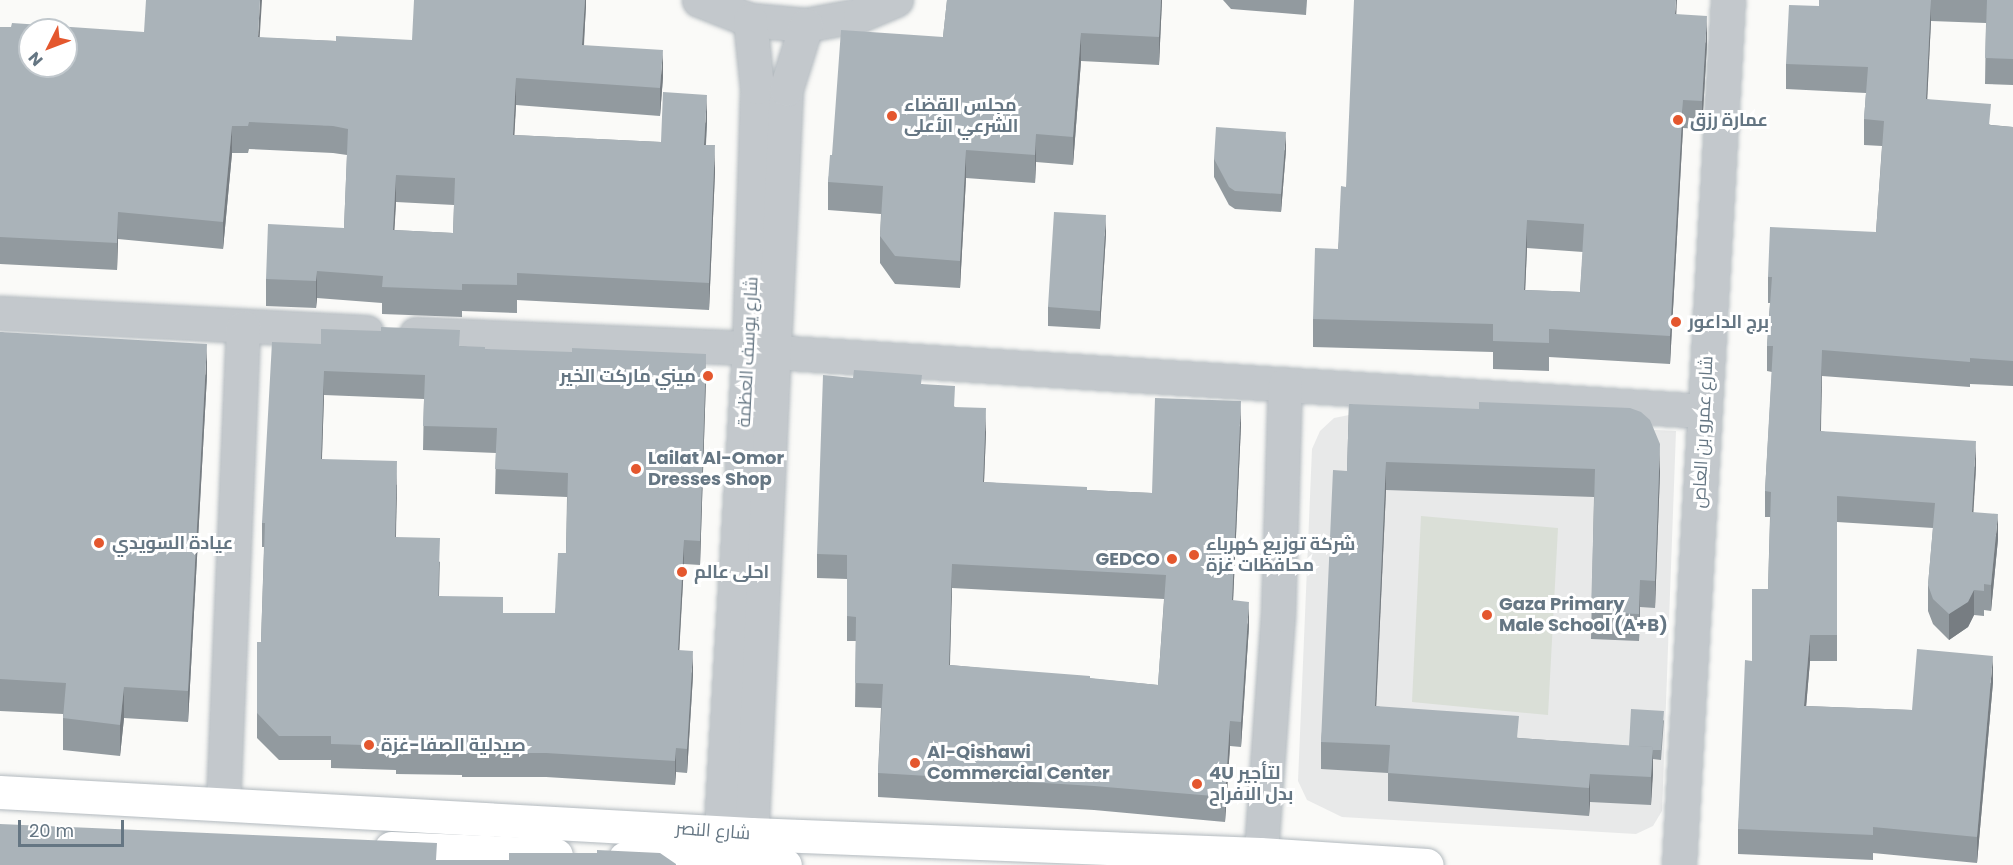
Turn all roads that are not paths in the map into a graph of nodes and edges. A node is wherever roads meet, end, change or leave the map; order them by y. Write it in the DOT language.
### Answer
graph roads {
  1 [pos="699,0"];
  2 [pos="896,0"];
  3 [pos="1728,0"];
  4 [pos="750,20"];
  5 [pos="806,25"];
  6 [pos="0,313"];
  7 [pos="243,327"];
  8 [pos="761,350"];
  9 [pos="1285,384"];
  10 [pos="1704,411"];
  11 [pos="0,792"];
  12 [pos="223,804"];
  13 [pos="360,846"];
  14 [pos="735,853"];
  15 [pos="1260,860"];
  16 [pos="785,865"];
  17 [pos="1427,865"];
  18 [pos="1679,865"];
  1 -- 4 [label="street"];
  2 -- 5 [label="street"];
  3 -- 10 [label="street, شارع عمرو بن العاص"];
  4 -- 5 [label="street"];
  4 -- 8 [label="street, شارع يوسف العظمة"];
  5 -- 8 [label="street, شارع يوسف العظمة"];
  6 -- 7 [label="street"];
  7 -- 8 [label="street"];
  7 -- 12 [label="street"];
  8 -- 9 [label="street"];
  8 -- 14 [label="street, شارع يوسف العظمة"];
  9 -- 10 [label="street"];
  9 -- 15 [label="street"];
  10 -- 18 [label="street, شارع عمرو بن العاص"];
  11 -- 12 [label="main road, شارع النصر"];
  12 -- 14 [label="main road, شارع النصر"];
  13 -- 14 [label="main road, شارع النصر"];
  14 -- 15 [label="main road, شارع النصر"];
  14 -- 16 [label="main road, شارع النصر"];
  15 -- 17 [label="main road, شارع النصر"];
}
